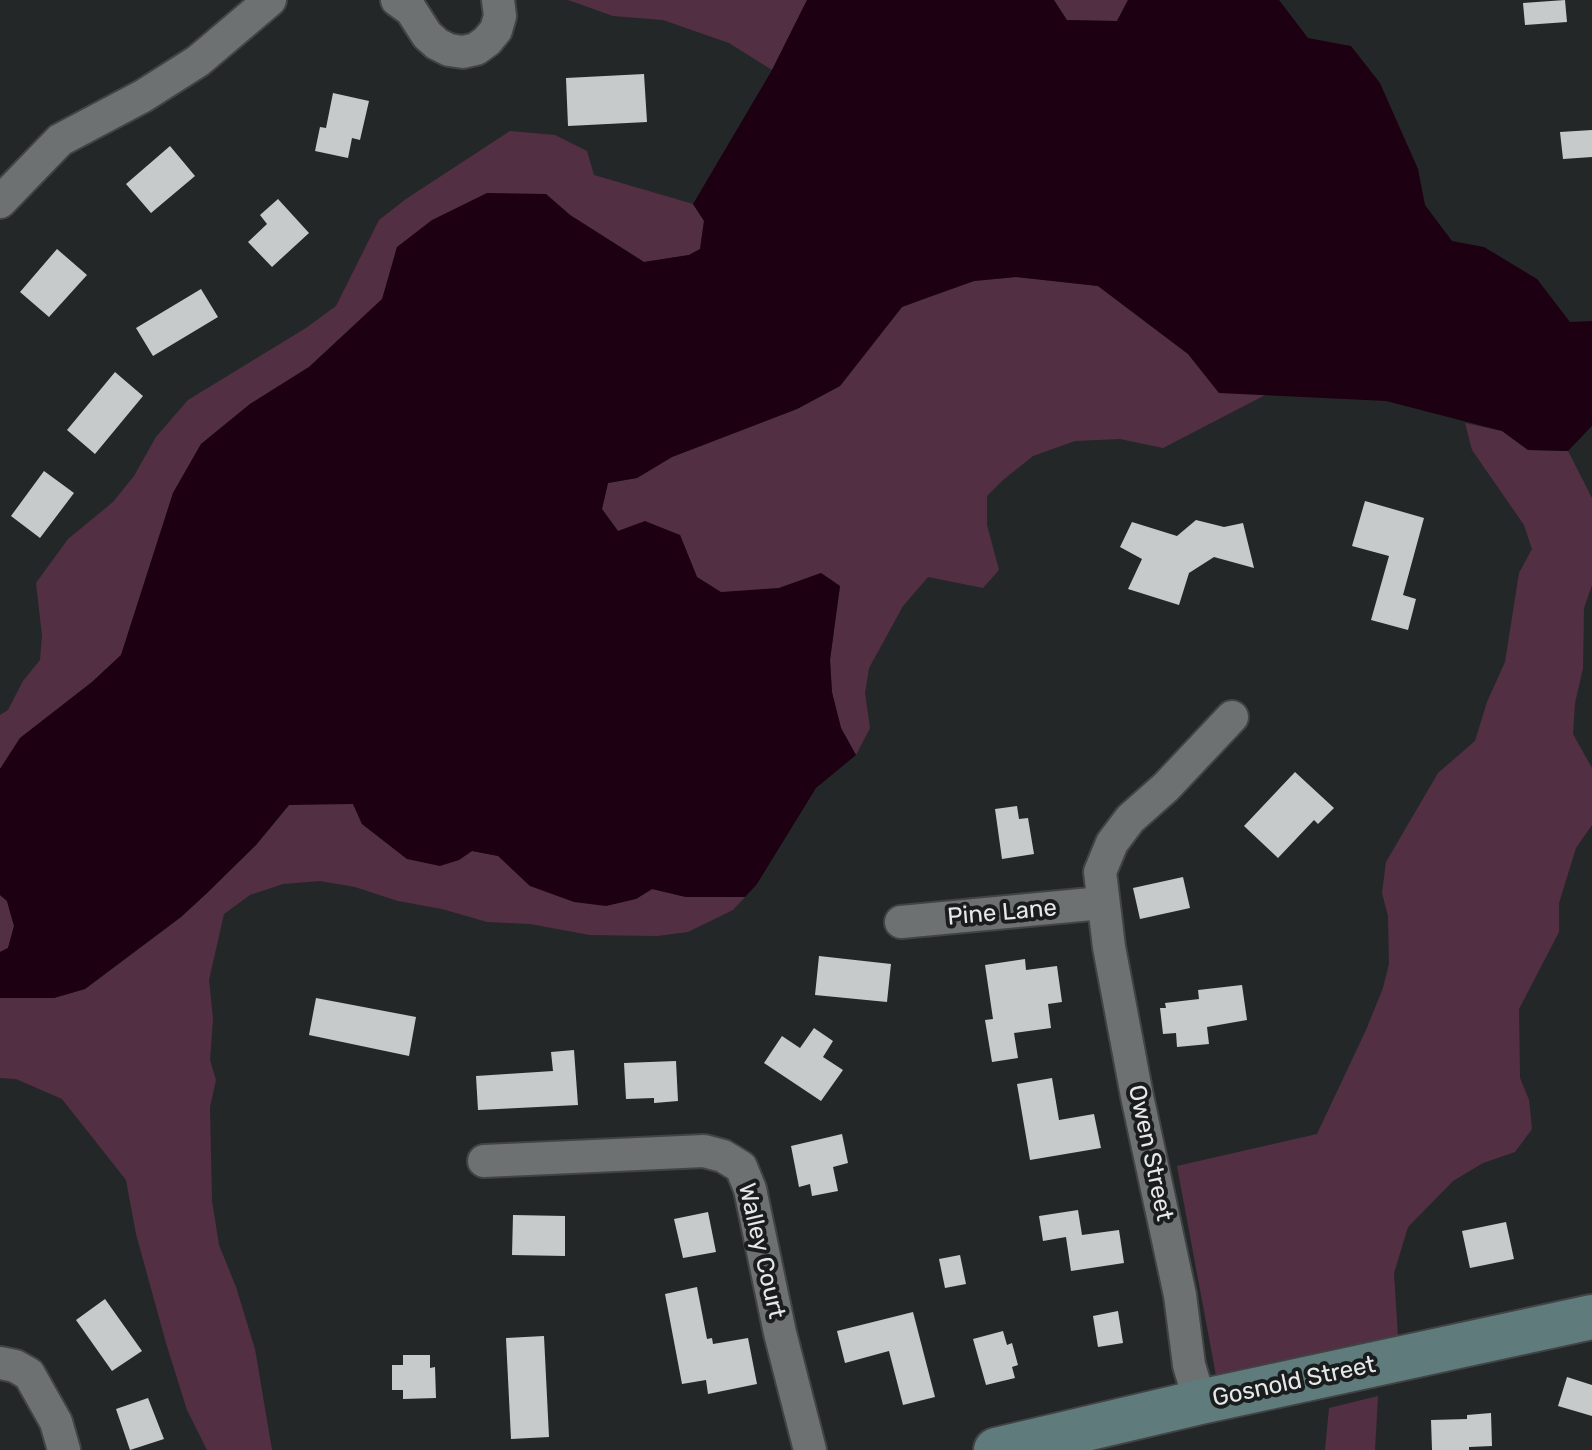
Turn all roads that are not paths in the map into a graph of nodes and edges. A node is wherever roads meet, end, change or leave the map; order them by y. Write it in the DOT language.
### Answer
graph roads {
  1 [pos="270,0"];
  2 [pos="397,0"];
  3 [pos="498,0"];
  4 [pos="0,202"];
  5 [pos="1232,717"];
  6 [pos="1102,903"];
  7 [pos="901,922"];
  8 [pos="484,1161"];
  9 [pos="1592,1317"];
  10 [pos="0,1363"];
  11 [pos="1200,1402"];
  12 [pos="1119,1436"];
  13 [pos="64,1450"];
  14 [pos="810,1450"];
  15 [pos="996,1450"];
  1 -- 4 [label="street"];
  2 -- 3 [label="street"];
  5 -- 6 [label="street, Owen Street"];
  6 -- 7 [label="street, Pine Lane"];
  6 -- 11 [label="street, Owen Street"];
  8 -- 14 [label="street, Walley Court"];
  9 -- 11 [label="main road, Gosnold Street"];
  10 -- 13 [label="street"];
  11 -- 12 [label="main road, Gosnold Street"];
  12 -- 15 [label="main road, Gosnold Street"];
}
